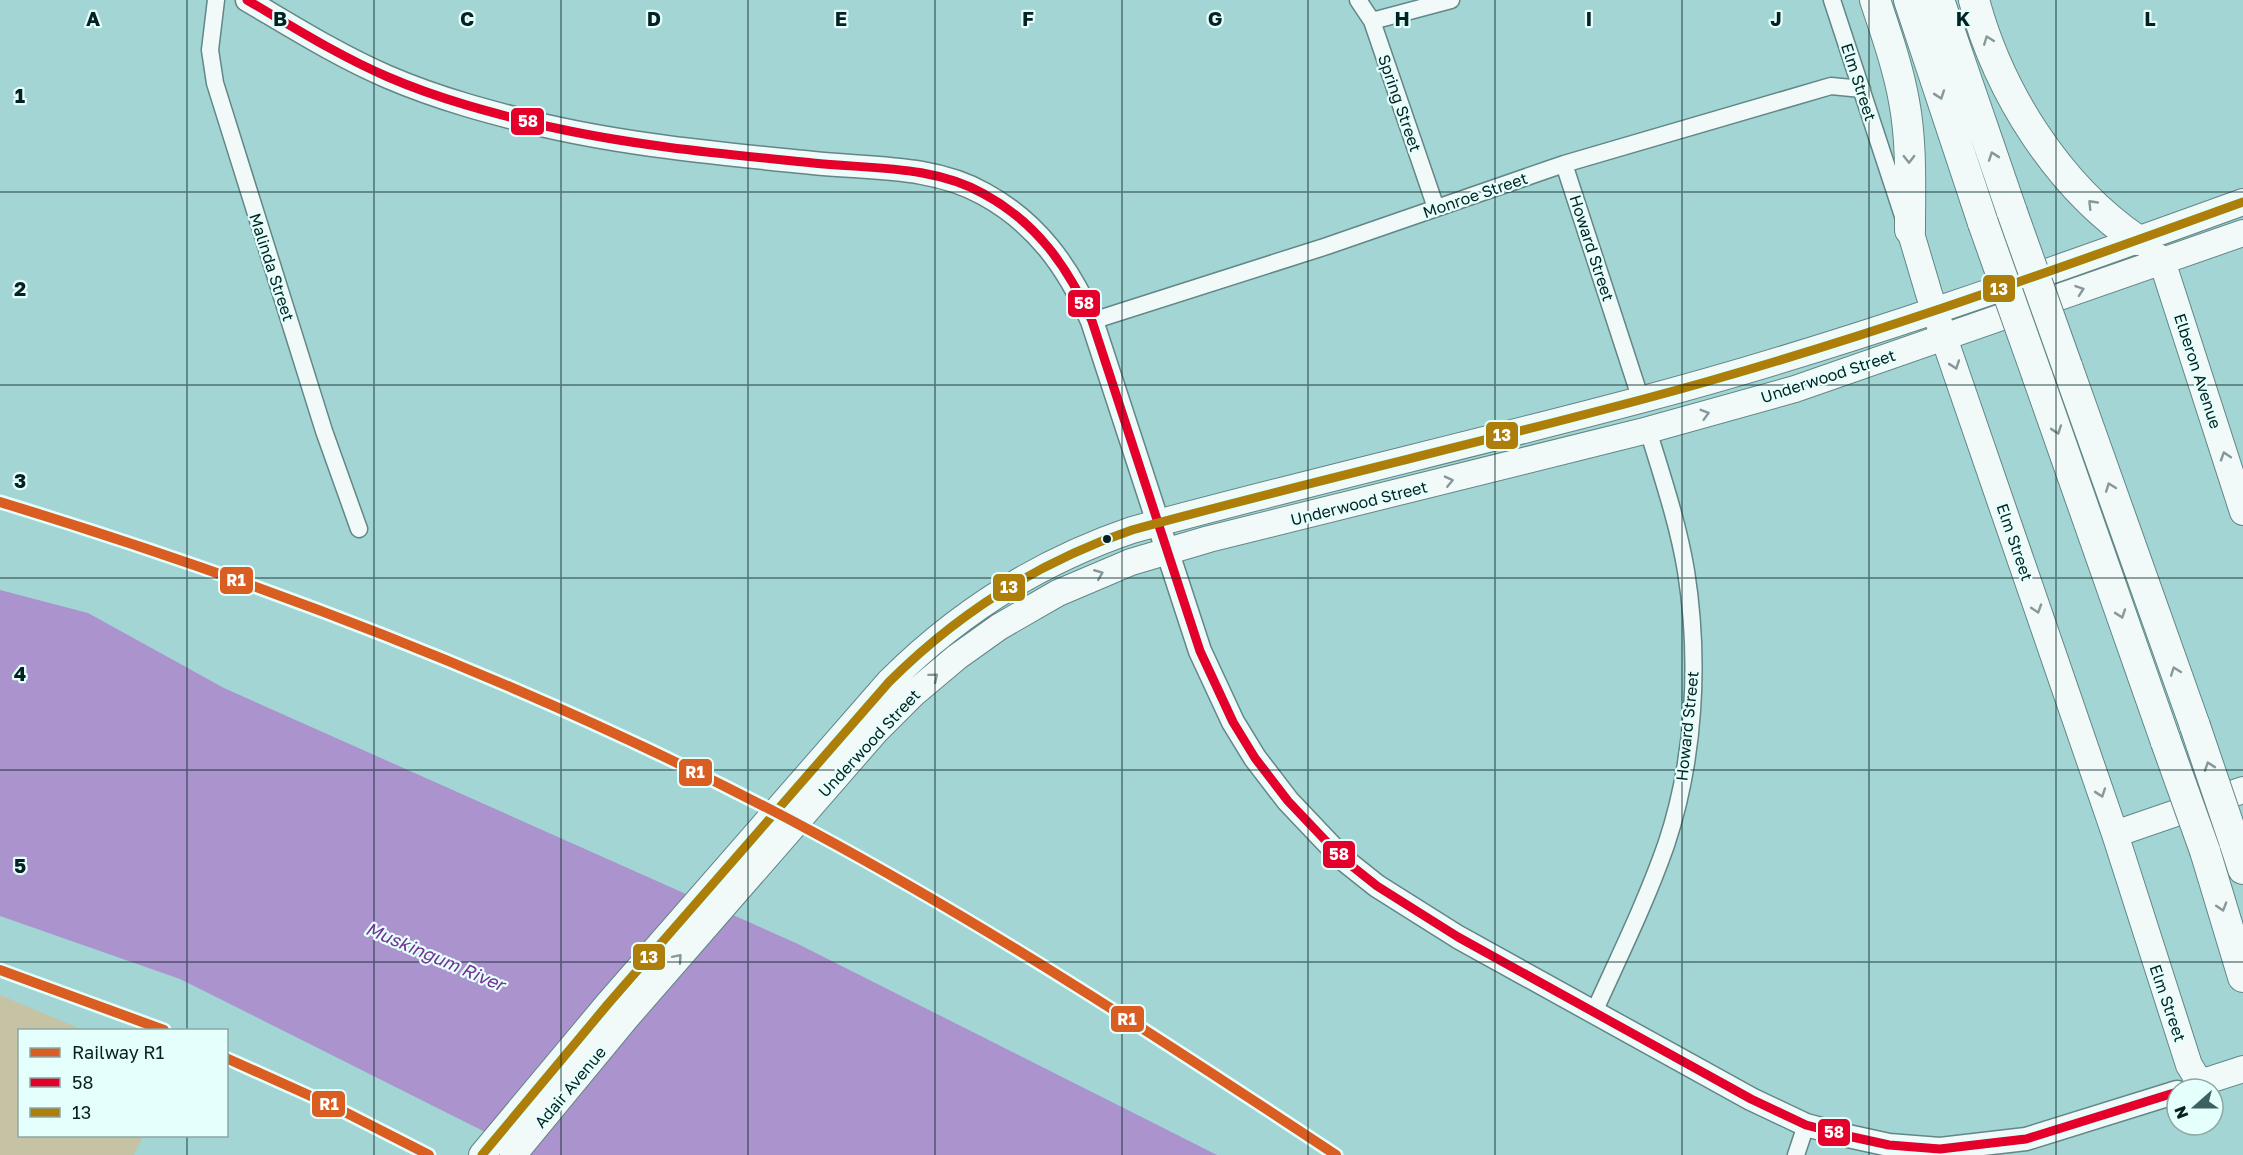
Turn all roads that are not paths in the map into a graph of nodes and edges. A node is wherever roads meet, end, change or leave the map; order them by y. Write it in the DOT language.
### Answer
graph roads {
  1 [pos="216,0"];
  2 [pos="247,0"];
  3 [pos="1358,0"];
  4 [pos="1451,0"];
  5 [pos="1832,0"];
  6 [pos="1875,0"];
  7 [pos="1909,0"];
  8 [pos="1939,0"];
  9 [pos="1974,0"];
  10 [pos="1372,21"];
  11 [pos="1862,89"];
  12 [pos="1564,164"];
  13 [pos="2243,202"];
  14 [pos="1436,208"];
  15 [pos="1910,230"];
  16 [pos="2243,233"];
  17 [pos="2137,240"];
  18 [pos="2162,261"];
  19 [pos="1935,310"];
  20 [pos="1092,321"];
  21 [pos="1945,338"];
  22 [pos="1641,400"];
  23 [pos="1648,430"];
  24 [pos="2243,512"];
  25 [pos="1159,523"];
  26 [pos="359,529"];
  27 [pos="1168,551"];
  28 [pos="866,725"];
  29 [pos="2243,790"];
  30 [pos="2115,834"];
  31 [pos="2239,855"];
  32 [pos="2243,977"];
  33 [pos="617,1011"];
  34 [pos="1594,1012"];
  35 [pos="2243,1069"];
  36 [pos="2188,1077"];
  37 [pos="2219,1077"];
  38 [pos="2165,1095"];
  39 [pos="1806,1125"];
  40 [pos="482,1155"];
  41 [pos="513,1155"];
  42 [pos="1796,1155"];
  1 -- 26 [label="street, Malinda Street"];
  2 -- 20 [label="main road"];
  3 -- 10 [label="street, Spring Street"];
  4 -- 10 [label="street"];
  5 -- 11 [label="street, Elm Street"];
  6 -- 15 [label="highway, one-way"];
  7 -- 32 [label="highway, one-way, bridge"];
  31 -- 8 [label="highway, one-way, bridge"];
  17 -- 9 [label="highway, one-way"];
  10 -- 14 [label="street, Spring Street"];
  11 -- 12 [label="street, Monroe Street"];
  11 -- 15 [label="street, Elm Street"];
  12 -- 14 [label="street, Monroe Street"];
  12 -- 22 [label="street, Howard Street"];
  13 -- 17 [label="main road, Underwood Street"];
  14 -- 20 [label="street, Monroe Street"];
  15 -- 19 [label="main road, Elm Street"];
  16 -- 18 [label="main road, Underwood Street"];
  17 -- 18 [label="main road"];
  17 -- 19 [label="main road, Underwood Street"];
  21 -- 18 [label="main road, Underwood Street, one-way"];
  24 -- 18 [label="main road, Elberon Avenue, one-way"];
  19 -- 21 [label="main road, Elm Street"];
  19 -- 22 [label="main road, Underwood Street"];
  20 -- 25 [label="main road"];
  23 -- 21 [label="main road, Underwood Street, one-way"];
  21 -- 30 [label="main road, Elm Street, one-way"];
  22 -- 25 [label="main road, Underwood Street"];
  27 -- 23 [label="main road, Underwood Street, one-way"];
  23 -- 34 [label="street, Howard Street"];
  25 -- 27 [label="main road"];
  25 -- 28 [label="main road, Underwood Street"];
  28 -- 27 [label="main road, Underwood Street, one-way"];
  27 -- 34 [label="main road"];
  28 -- 33 [label="main road, Underwood Street"];
  29 -- 30 [label="main road"];
  30 -- 36 [label="main road, Elm Street"];
  33 -- 40 [label="main road, Adair Avenue"];
  33 -- 41 [label="main road, Adair Avenue"];
  34 -- 39 [label="main road"];
  35 -- 37 [label="main road"];
  38 -- 39 [label="main road"];
  39 -- 42 [label="street"];
}
